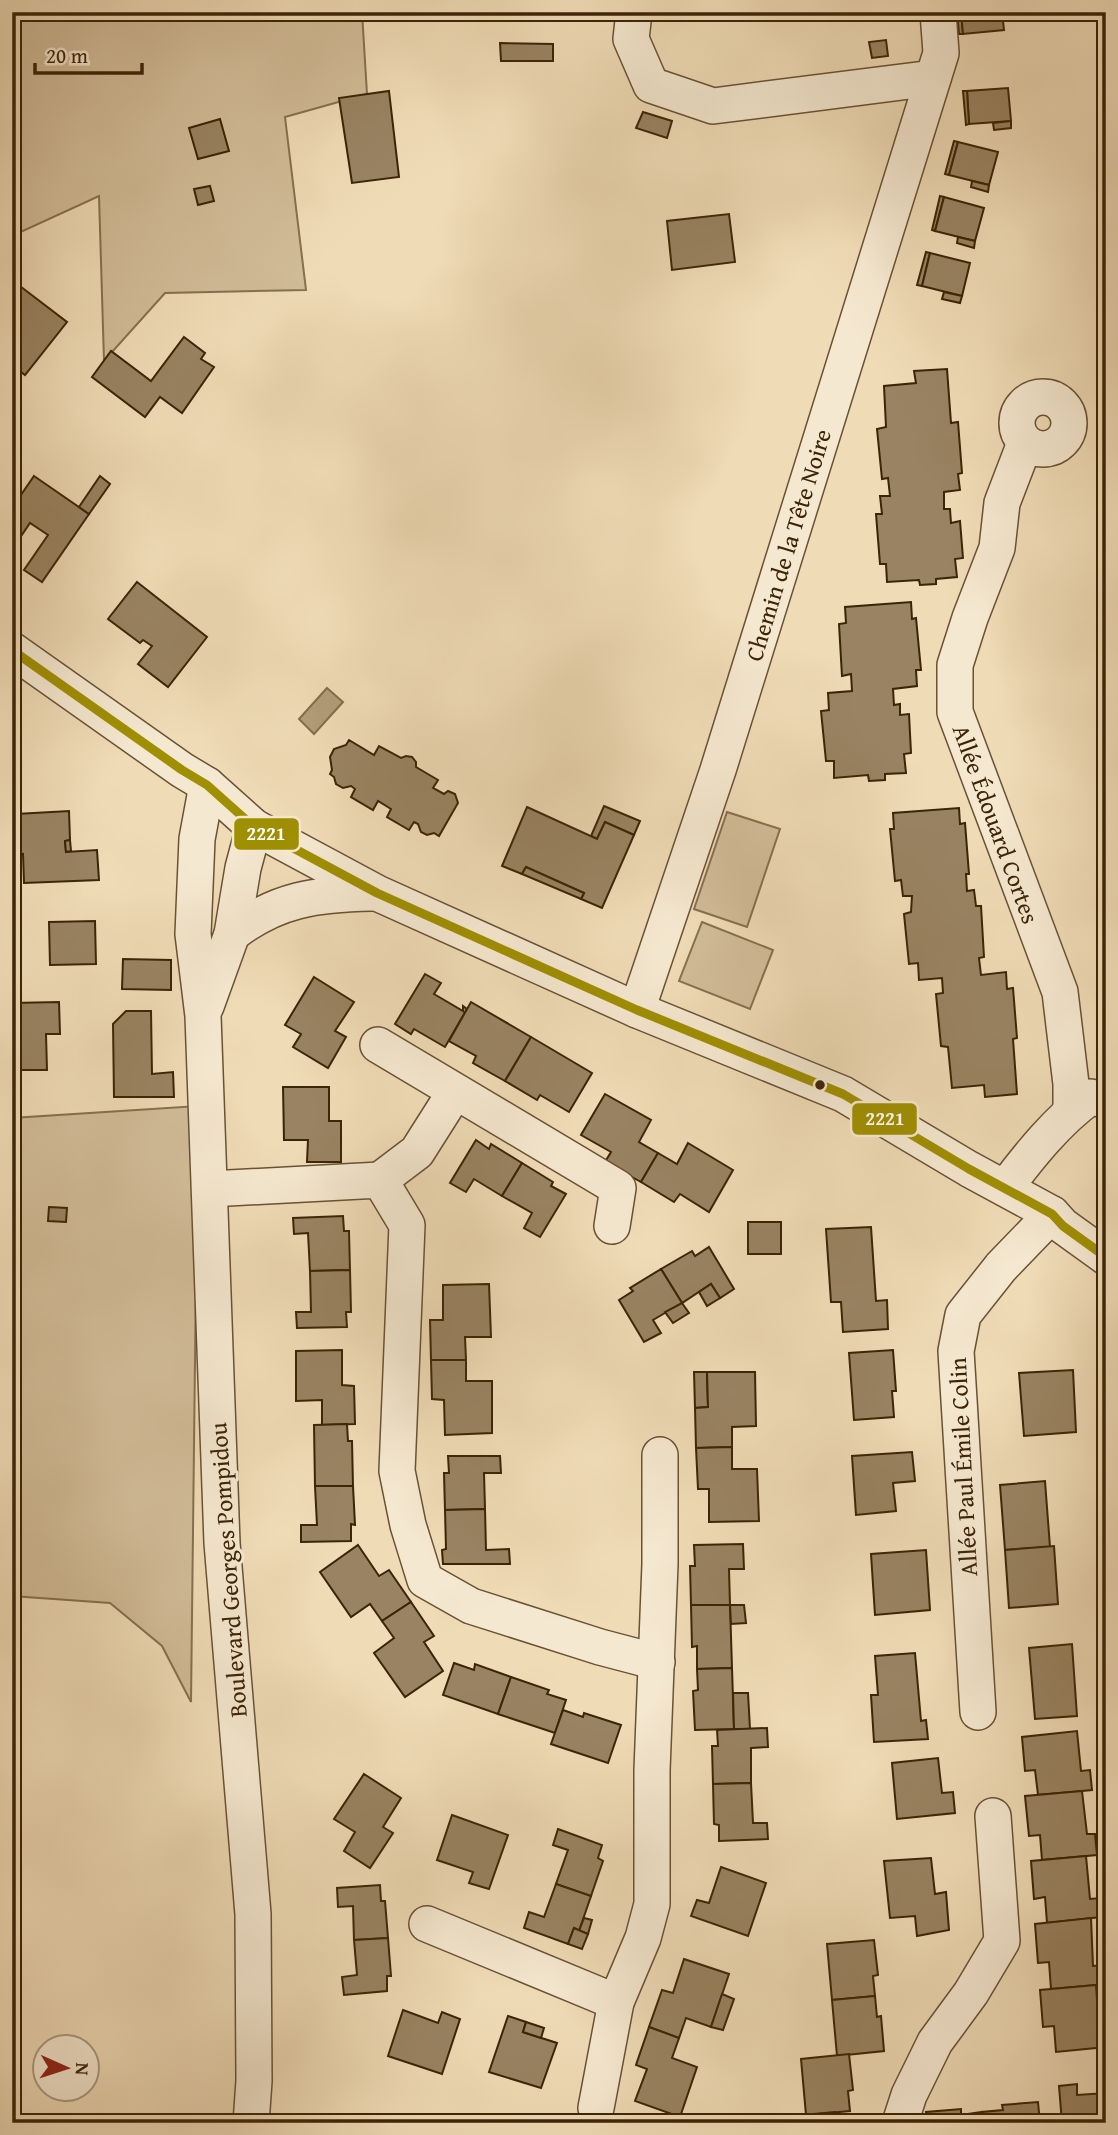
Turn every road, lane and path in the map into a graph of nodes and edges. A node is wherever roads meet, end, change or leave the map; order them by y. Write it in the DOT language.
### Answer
graph roads {
  1 [pos="634,12"];
  2 [pos="938,12"];
  3 [pos="933,78"];
  4 [pos="1025,443"];
  5 [pos="12,650"];
  6 [pos="207,785"];
  7 [pos="254,827"];
  8 [pos="377,893"];
  9 [pos="232,934"];
  10 [pos="637,1010"];
  11 [pos="203,1016"];
  12 [pos="378,1045"];
  13 [pos="456,1092"];
  14 [pos="1106,1100"];
  15 [pos="1071,1111"];
  16 [pos="380,1180"];
  17 [pos="1005,1188"];
  18 [pos="210,1189"];
  19 [pos="1052,1213"];
  20 [pos="612,1226"];
  21 [pos="1106,1257"];
  22 [pos="660,1455"];
  23 [pos="657,1662"];
  24 [pos="978,1712"];
  25 [pos="993,1816"];
  26 [pos="427,1924"];
  27 [pos="615,2002"];
  28 [pos="594,2118"];
  29 [pos="251,2123"];
  30 [pos="900,2123"];
  1 -- 3 [label="street"];
  2 -- 3 [label="street, Chemin de la Tête Noire"];
  3 -- 10 [label="street, Chemin de la Tête Noire"];
  4 -- 15 [label="street, Allée Édouard Cortes"];
  5 -- 6 [label="street"];
  6 -- 7 [label="street"];
  6 -- 11 [label="street, Boulevard Georges Pompidou"];
  7 -- 8 [label="street"];
  7 -- 9 [label="street, Boulevard Georges Pompidou"];
  8 -- 9 [label="street"];
  8 -- 10 [label="street"];
  9 -- 11 [label="street, Boulevard Georges Pompidou"];
  10 -- 17 [label="street"];
  11 -- 18 [label="street, Boulevard Georges Pompidou"];
  12 -- 13 [label="street"];
  13 -- 16 [label="street"];
  13 -- 20 [label="street"];
  14 -- 15 [label="street"];
  15 -- 17 [label="street"];
  16 -- 18 [label="street"];
  16 -- 23 [label="street"];
  17 -- 19 [label="street"];
  18 -- 29 [label="street, Boulevard Georges Pompidou"];
  19 -- 21 [label="street"];
  19 -- 24 [label="street, Allée Paul Émile Colin"];
  22 -- 23 [label="street"];
  23 -- 27 [label="street"];
  25 -- 30 [label="street"];
  26 -- 27 [label="street"];
  27 -- 28 [label="street"];
}
